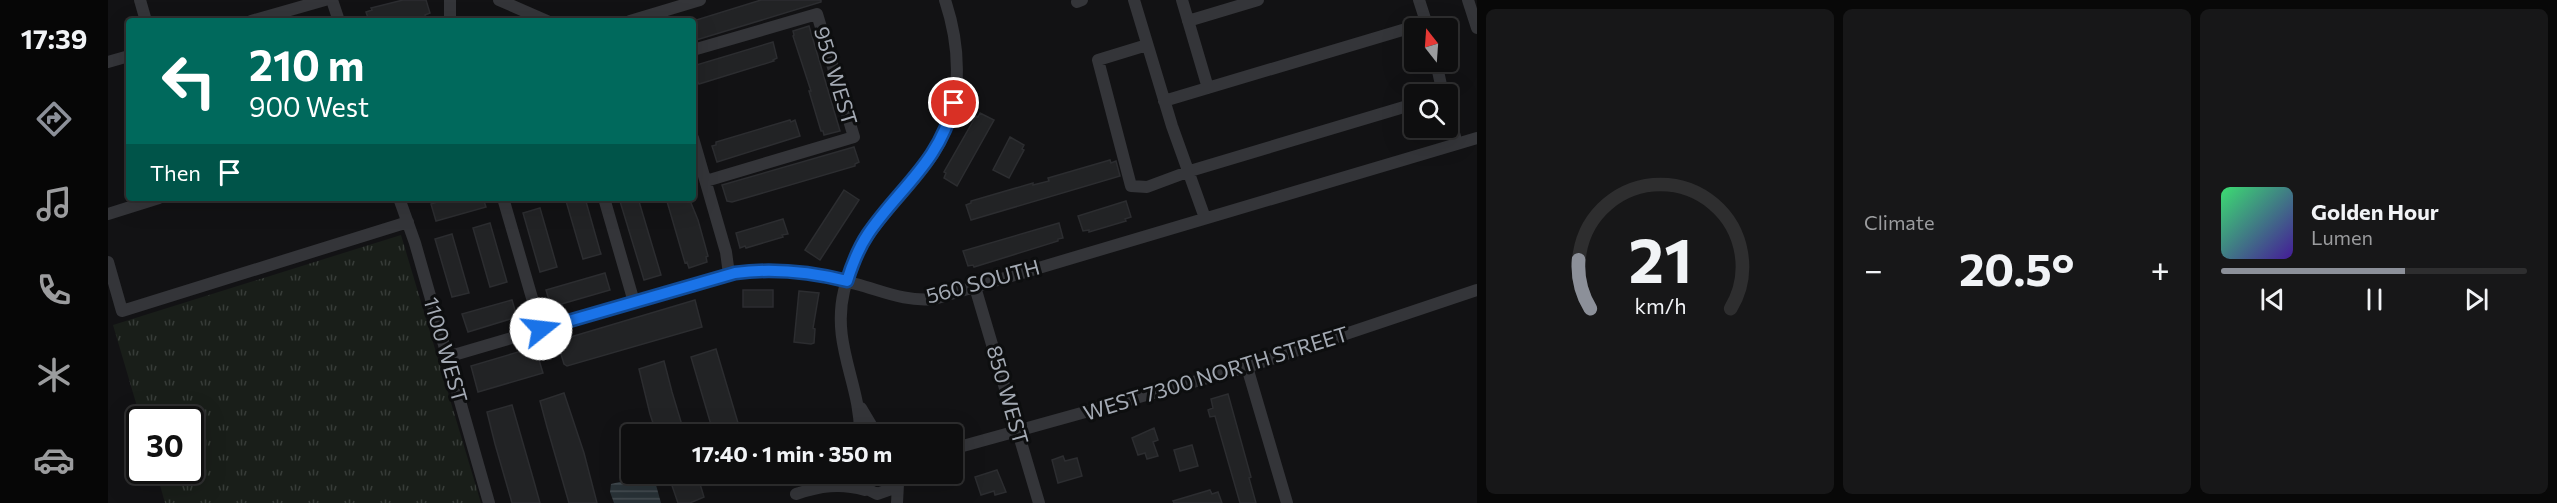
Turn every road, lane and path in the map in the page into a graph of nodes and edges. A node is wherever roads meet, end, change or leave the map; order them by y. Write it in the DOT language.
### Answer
graph roads {
  1 [pos="140,0"];
  2 [pos="325,0"];
  3 [pos="332,0"];
  4 [pos="450,0"];
  5 [pos="499,0"];
  6 [pos="653,0"];
  7 [pos="700,0"];
  8 [pos="945,0"];
  9 [pos="1134,0"];
  10 [pos="1182,0"];
  11 [pos="1258,0"];
  12 [pos="1419,0"];
  13 [pos="1468,0"];
  14 [pos="658,17"];
  15 [pos="145,18"];
  16 [pos="262,18"];
  17 [pos="338,18"];
  18 [pos="450,18"];
  19 [pos="540,18"];
  20 [pos="1425,18"];
  21 [pos="1188,21"];
  22 [pos="1477,28"];
  23 [pos="1404,33"];
  24 [pos="1147,45"];
  25 [pos="696,49"];
  26 [pos="126,57"];
  27 [pos="108,62"];
  28 [pos="1208,88"];
  29 [pos="1164,101"];
  30 [pos="1404,107"];
  31 [pos="1455,138"];
  32 [pos="1477,138"];
  33 [pos="1457,144"];
  34 [pos="696,148"];
  35 [pos="1190,171"];
  36 [pos="706,181"];
  37 [pos="149,201"];
  38 [pos="400,201"];
  39 [pos="503,201"];
  40 [pos="605,201"];
  41 [pos="108,214"];
  42 [pos="1205,218"];
  43 [pos="408,222"];
  44 [pos="108,261"];
  45 [pos="729,274"];
  46 [pos="847,281"];
  47 [pos="975,287"];
  48 [pos="1477,290"];
  49 [pos="634,302"];
  50 [pos="541,329"];
  51 [pos="447,357"];
  52 [pos="1247,367"];
  53 [pos="857,400"];
  54 [pos="859,424"];
  55 [pos="871,424"];
  56 [pos="1018,430"];
  57 [pos="963,446"];
  58 [pos="823,484"];
  59 [pos="859,484"];
  60 [pos="896,484"];
  61 [pos="901,484"];
  62 [pos="820,486"];
  63 [pos="868,491"];
  64 [pos="796,494"];
  65 [pos="489,503"];
  66 [pos="879,503"];
  67 [pos="897,503"];
  68 [pos="1039,503"];
  69 [pos="1287,503"];
  1 -- 15 [label="street"];
  2 -- 16 [label="street"];
  3 -- 17 [label="street"];
  4 -- 18 [label="street"];
  5 -- 19 [label="street"];
  6 -- 14 [label="street"];
  7 -- 14 [label="street"];
  8 -- 46 [label="street"];
  9 -- 24 [label="street"];
  10 -- 21 [label="street"];
  11 -- 21 [label="street"];
  12 -- 20 [label="street"];
  13 -- 22 [label="street"];
  21 -- 28 [label="street"];
  23 -- 28 [label="street"];
  24 -- 29 [label="street"];
  24 -- 35 [label="street"];
  25 -- 36 [label="street, 950 WEST"];
  26 -- 27 [label="street"];
  28 -- 29 [label="street"];
  29 -- 35 [label="street"];
  30 -- 35 [label="street"];
  31 -- 33 [label="street"];
  32 -- 33 [label="street, 560 SOUTH"];
  33 -- 42 [label="street, 560 SOUTH"];
  34 -- 36 [label="street"];
  35 -- 42 [label="street"];
  36 -- 45 [label="street"];
  37 -- 41 [label="street"];
  38 -- 43 [label="street, 1100 WEST"];
  39 -- 50 [label="street"];
  40 -- 49 [label="street"];
  42 -- 47 [label="street, 560 SOUTH"];
  43 -- 44 [label="street"];
  43 -- 51 [label="street, 1100 WEST"];
  45 -- 46 [label="street, 560 SOUTH"];
  45 -- 49 [label="street, 560 SOUTH"];
  46 -- 47 [label="street, 560 SOUTH"];
  46 -- 53 [label="street"];
  47 -- 56 [label="street, 850 WEST"];
  48 -- 52 [label="street, WEST 7300 NORTH STREET"];
  49 -- 50 [label="street, 560 SOUTH"];
  50 -- 51 [label="street, 560 SOUTH"];
  51 -- 65 [label="street, 1100 WEST"];
  52 -- 56 [label="street, WEST 7300 NORTH STREET"];
  52 -- 69 [label="street"];
  53 -- 54 [label="street"];
  53 -- 55 [label="street"];
  56 -- 57 [label="street, WEST 7300 NORTH STREET"];
  56 -- 68 [label="street, 850 WEST"];
  58 -- 62 [label="street"];
  59 -- 63 [label="street"];
  60 -- 63 [label="street"];
  61 -- 67 [label="street"];
  62 -- 63 [label="street"];
  62 -- 64 [label="street"];
  63 -- 66 [label="street"];
}
